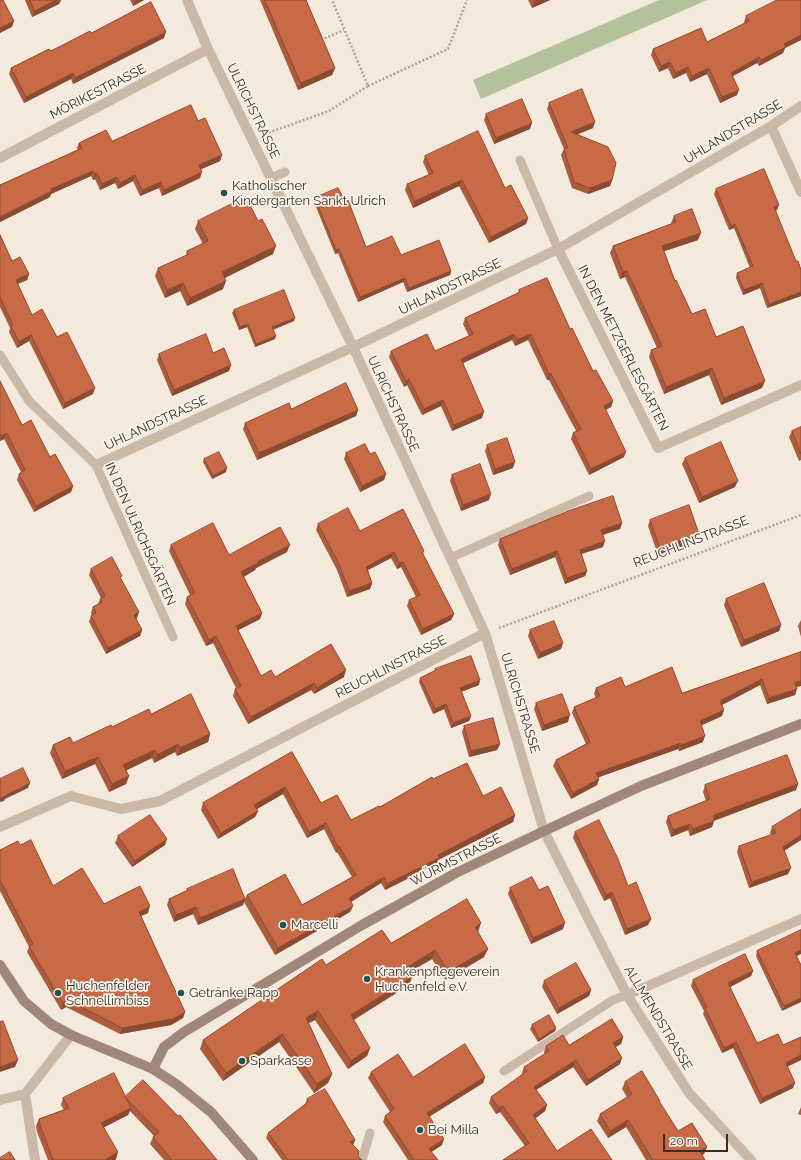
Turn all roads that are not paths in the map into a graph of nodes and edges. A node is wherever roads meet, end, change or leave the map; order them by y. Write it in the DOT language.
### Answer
graph roads {
  1 [pos="187,0"];
  2 [pos="208,49"];
  3 [pos="801,106"];
  4 [pos="771,126"];
  5 [pos="0,158"];
  6 [pos="520,160"];
  7 [pos="285,172"];
  8 [pos="271,178"];
  9 [pos="801,192"];
  10 [pos="558,249"];
  11 [pos="353,348"];
  12 [pos="0,355"];
  13 [pos="801,384"];
  14 [pos="96,465"];
  15 [pos="589,496"];
  16 [pos="450,558"];
  17 [pos="485,633"];
  18 [pos="172,637"];
  19 [pos="801,724"];
  20 [pos="0,827"];
  21 [pos="544,830"];
  22 [pos="801,919"];
  23 [pos="0,965"];
  24 [pos="627,995"];
  25 [pos="70,1035"];
  26 [pos="153,1069"];
  27 [pos="504,1071"];
  28 [pos="25,1094"];
  29 [pos="0,1100"];
  30 [pos="370,1133"];
  31 [pos="35,1160"];
  32 [pos="253,1160"];
  33 [pos="362,1160"];
  34 [pos="751,1160"];
  1 -- 2 [label="street, ULRICHSTRASSE"];
  2 -- 5 [label="street, MÖRIKESTRASSE"];
  2 -- 8 [label="street, ULRICHSTRASSE"];
  3 -- 4 [label="street, UHLANDSTRASSE"];
  4 -- 9 [label="street"];
  4 -- 10 [label="street, UHLANDSTRASSE"];
  6 -- 10 [label="lane"];
  7 -- 8 [label="lane"];
  8 -- 11 [label="street, ULRICHSTRASSE"];
  10 -- 11 [label="street, UHLANDSTRASSE"];
  10 -- 13 [label="street, IN DEN METZGERLESGÄRTEN"];
  11 -- 14 [label="street, UHLANDSTRASSE"];
  11 -- 16 [label="street, ULRICHSTRASSE"];
  12 -- 14 [label="lane, IN DEN ULRICHSGÄRTEN"];
  14 -- 18 [label="lane, IN DEN ULRICHSGÄRTEN"];
  15 -- 16 [label="lane"];
  16 -- 17 [label="street, ULRICHSTRASSE"];
  17 -- 20 [label="street, REUCHLINSTRASSE"];
  17 -- 21 [label="street, ULRICHSTRASSE"];
  19 -- 21 [label="street, WÜRMSTRASSE"];
  21 -- 24 [label="street, ALLMENDSTRASSE"];
  21 -- 26 [label="street, WÜRMSTRASSE"];
  22 -- 24 [label="street"];
  23 -- 25 [label="street"];
  24 -- 27 [label="lane"];
  24 -- 34 [label="street, ALLMENDSTRASSE"];
  25 -- 26 [label="street"];
  25 -- 28 [label="street"];
  26 -- 32 [label="street"];
  28 -- 29 [label="street"];
  28 -- 31 [label="street"];
  30 -- 33 [label="lane"];
}
